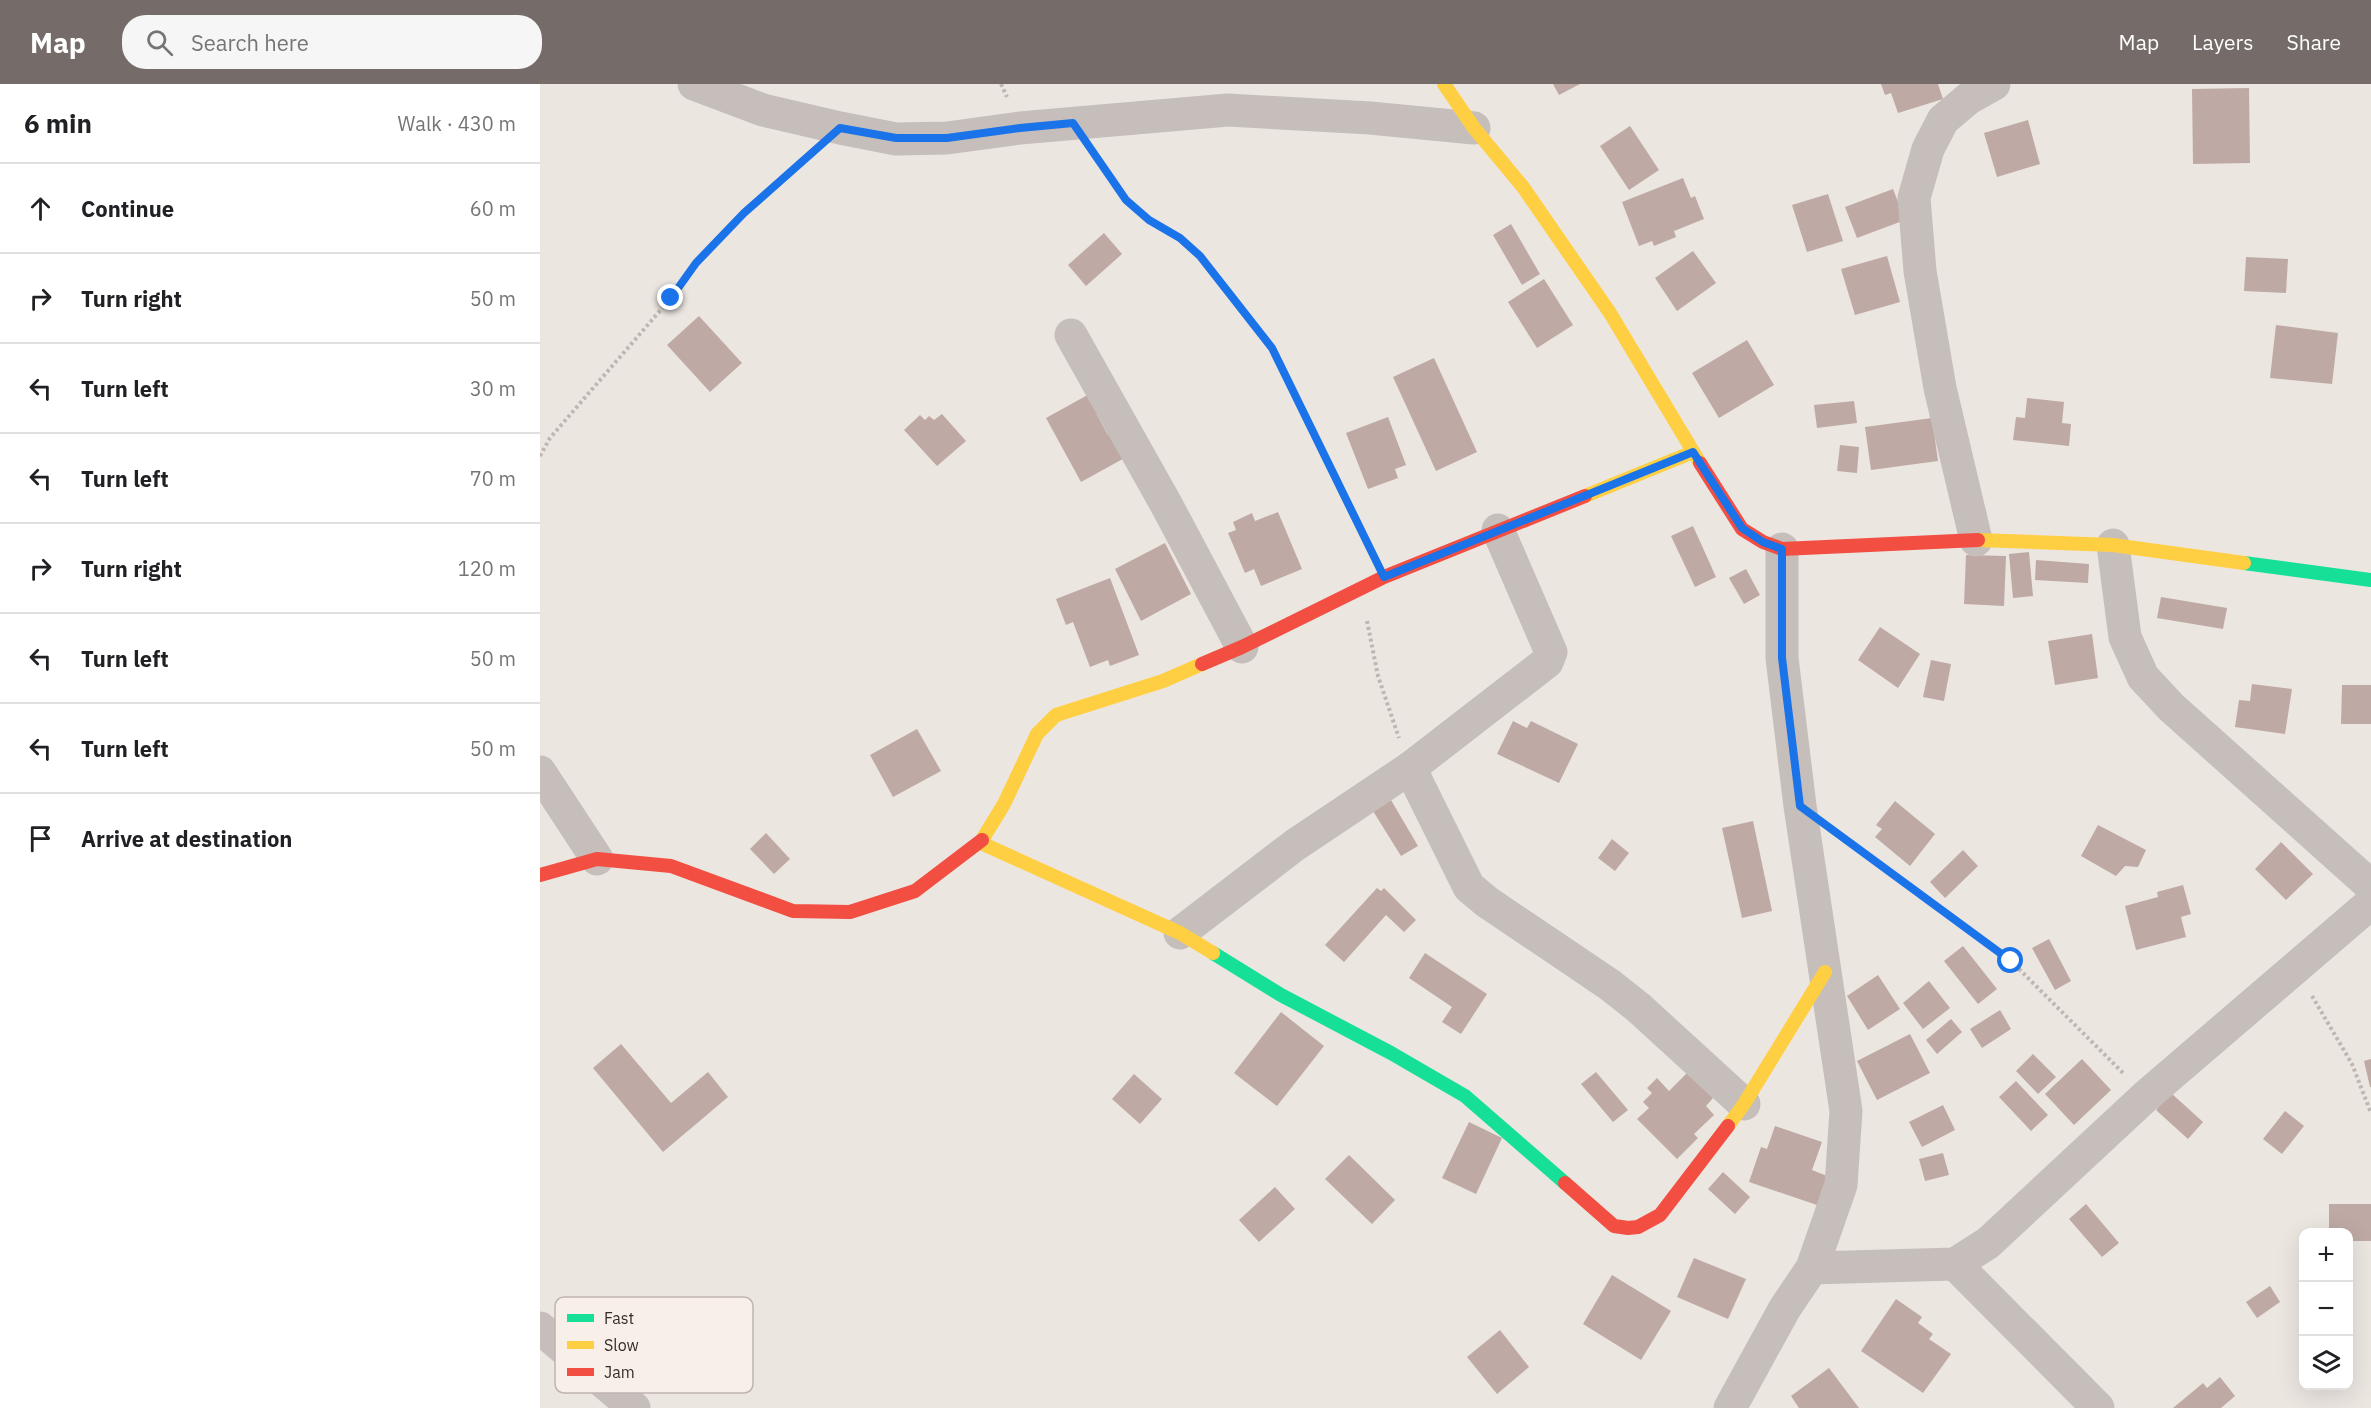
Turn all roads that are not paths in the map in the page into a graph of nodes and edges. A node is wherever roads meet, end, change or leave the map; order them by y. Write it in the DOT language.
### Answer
graph roads {
  1 [pos="694,84"];
  2 [pos="1444,84"];
  3 [pos="1976,89"];
  4 [pos="1474,128"];
  5 [pos="1071,335"];
  6 [pos="1693,452"];
  7 [pos="1498,530"];
  8 [pos="1976,540"];
  9 [pos="2113,545"];
  10 [pos="1782,549"];
  11 [pos="2371,580"];
  12 [pos="1242,646"];
  13 [pos="1410,768"];
  14 [pos="540,772"];
  15 [pos="981,843"];
  16 [pos="597,859"];
  17 [pos="540,875"];
  18 [pos="2371,886"];
  19 [pos="2371,903"];
  20 [pos="1180,933"];
  21 [pos="1825,972"];
  22 [pos="1744,1104"];
  23 [pos="1955,1264"];
  24 [pos="1812,1268"];
  25 [pos="540,1328"];
  26 [pos="555,1341"];
  27 [pos="616,1393"];
  28 [pos="634,1408"];
  29 [pos="1730,1408"];
  30 [pos="2098,1408"];
  1 -- 4 [label="street"];
  2 -- 4 [label="street"];
  3 -- 8 [label="street"];
  4 -- 6 [label="street"];
  5 -- 12 [label="street"];
  6 -- 7 [label="street"];
  6 -- 10 [label="street"];
  7 -- 12 [label="street"];
  7 -- 13 [label="street"];
  8 -- 9 [label="street"];
  8 -- 10 [label="street"];
  9 -- 11 [label="street"];
  9 -- 18 [label="street"];
  10 -- 21 [label="street"];
  12 -- 15 [label="street"];
  13 -- 20 [label="street"];
  13 -- 22 [label="street"];
  14 -- 16 [label="street"];
  15 -- 16 [label="street"];
  15 -- 20 [label="street"];
  16 -- 17 [label="street"];
  19 -- 23 [label="street"];
  20 -- 22 [label="street"];
  21 -- 22 [label="street"];
  21 -- 24 [label="street"];
  23 -- 24 [label="street"];
  23 -- 30 [label="street"];
  24 -- 29 [label="street"];
  25 -- 26 [label="street"];
  27 -- 28 [label="street"];
}
